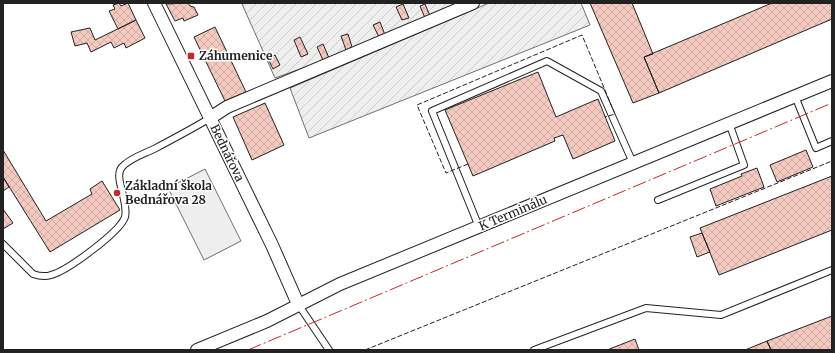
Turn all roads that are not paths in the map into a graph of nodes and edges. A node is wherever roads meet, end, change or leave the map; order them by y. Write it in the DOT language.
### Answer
graph roads {
  1 [pos="154,3"];
  2 [pos="473,3"];
  3 [pos="832,81"];
  4 [pos="795,96"];
  5 [pos="210,118"];
  6 [pos="729,123"];
  7 [pos="832,141"];
  8 [pos="633,163"];
  9 [pos="658,200"];
  10 [pos="480,227"];
  11 [pos="3,244"];
  12 [pos="832,270"];
  13 [pos="298,304"];
  14 [pos="197,350"];
  15 [pos="329,350"];
  16 [pos="534,350"];
  1 -- 5 [label="street, Bednářova"];
  2 -- 5 [label="street"];
  3 -- 4 [label="street, K Terminálu"];
  4 -- 6 [label="street, K Terminálu"];
  4 -- 7 [label="lane"];
  5 -- 11 [label="lane"];
  5 -- 13 [label="street, Bednářova"];
  6 -- 8 [label="street, K Terminálu"];
  6 -- 9 [label="lane"];
  8 -- 10 [label="street, K Terminálu"];
  8 -- 10 [label="lane"];
  10 -- 13 [label="street, K Terminálu"];
  12 -- 16 [label="lane"];
  13 -- 14 [label="street, K Terminálu"];
  13 -- 15 [label="lane"];
}
